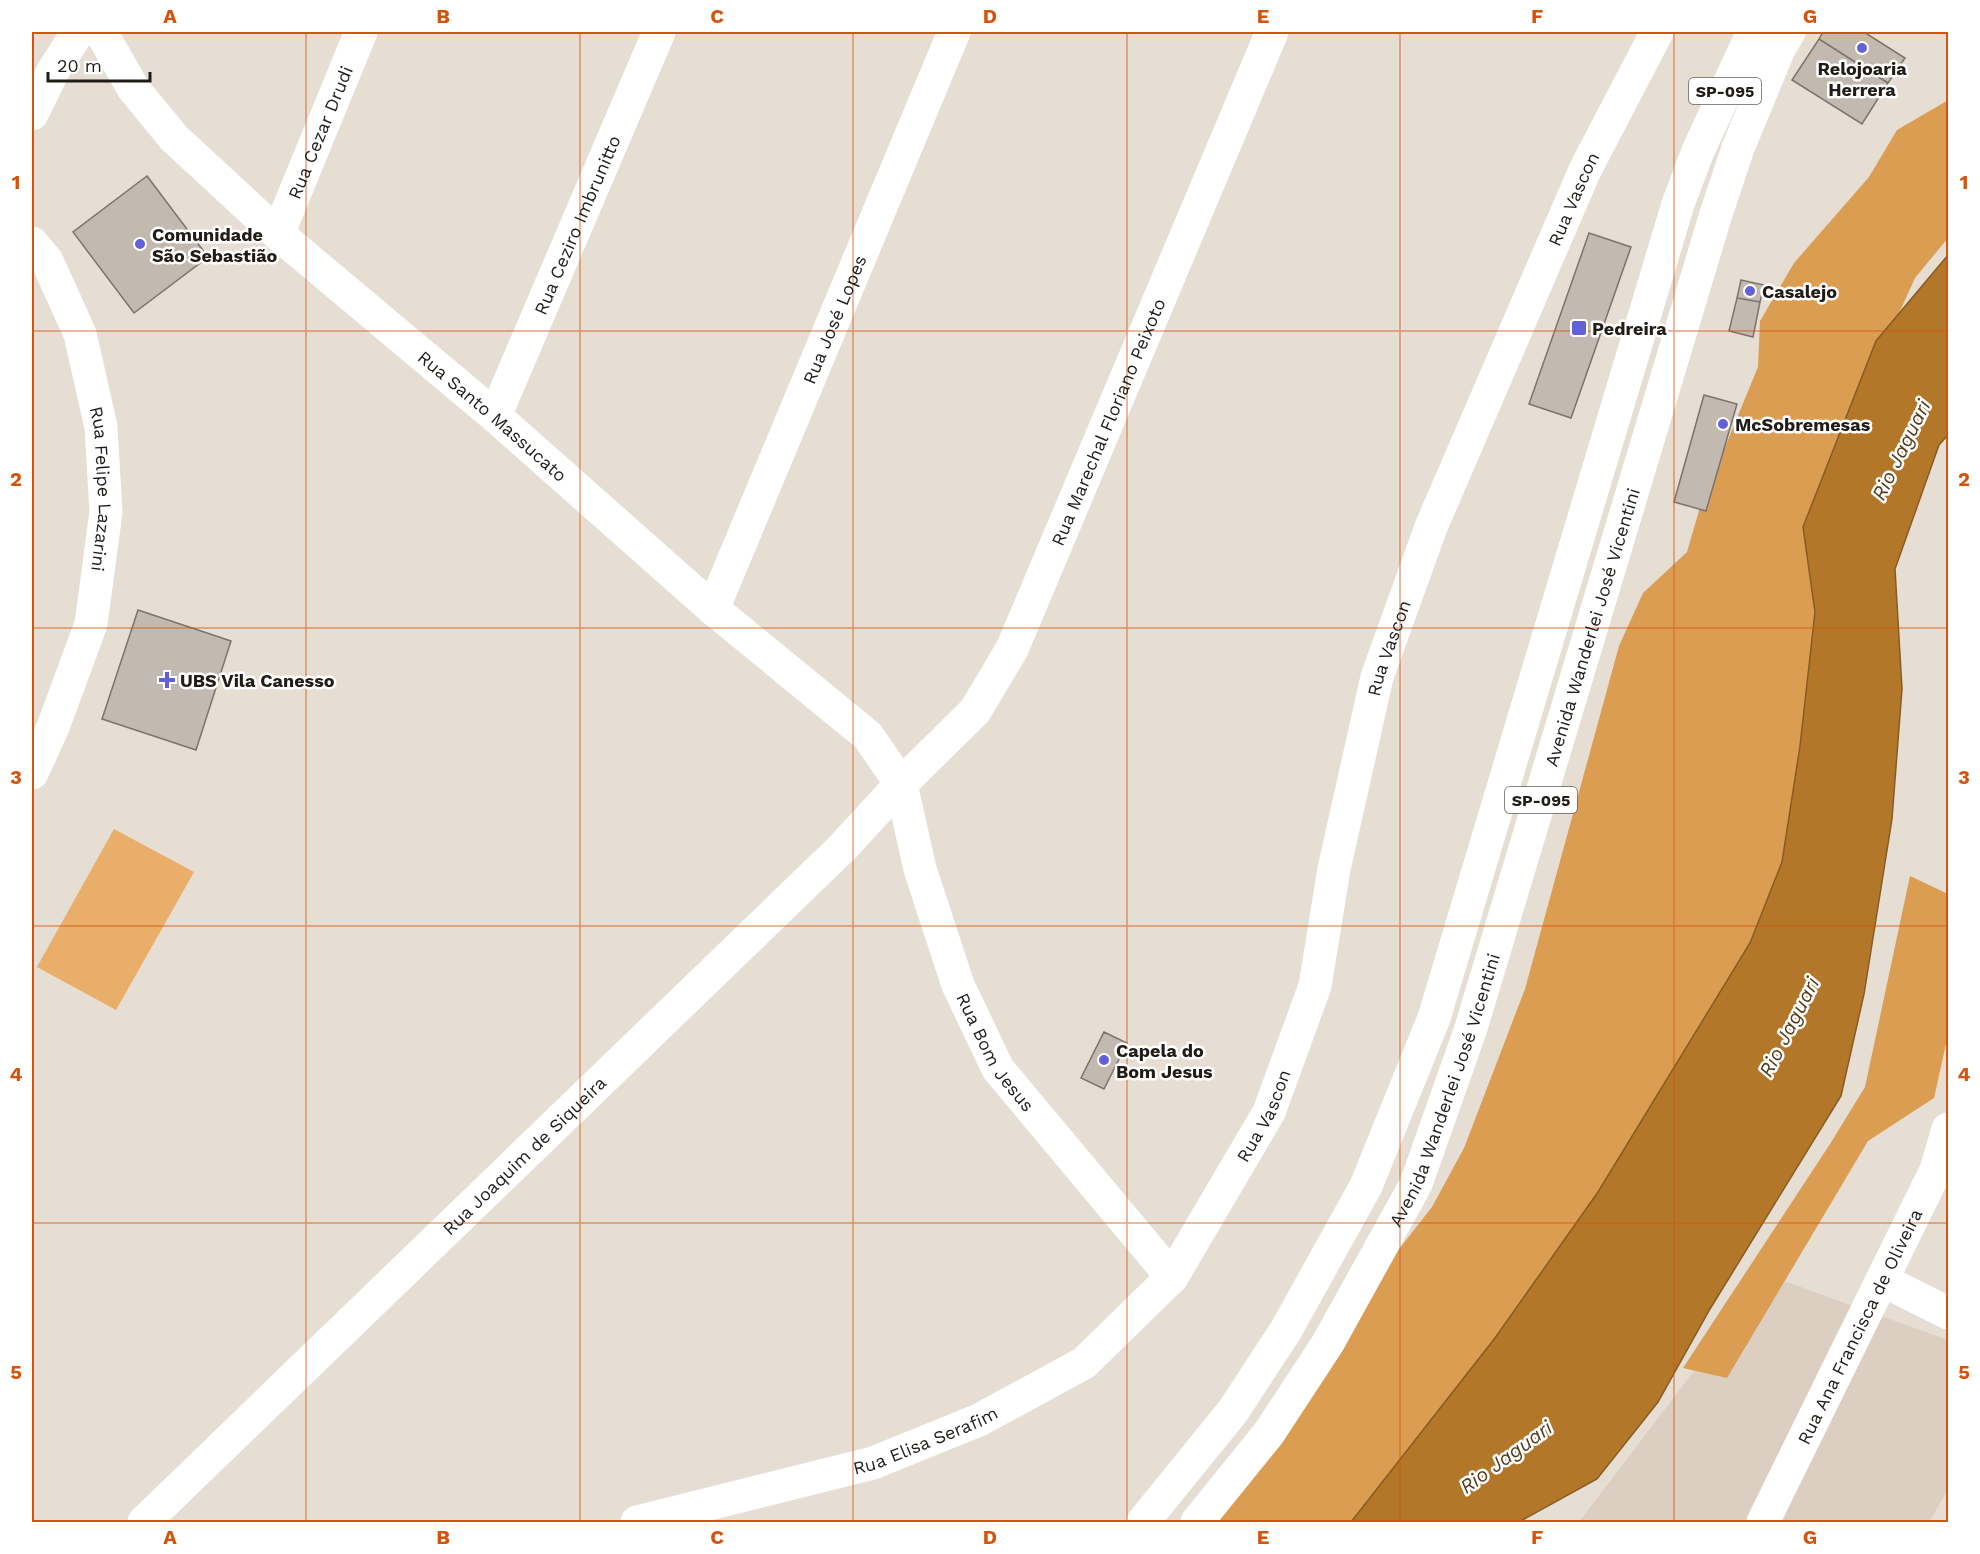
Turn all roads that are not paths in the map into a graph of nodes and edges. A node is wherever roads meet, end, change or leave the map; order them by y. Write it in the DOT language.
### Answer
graph roads {
  1 [pos="78,32"];
  2 [pos="100,32"];
  3 [pos="361,32"];
  4 [pos="659,32"];
  5 [pos="954,32"];
  6 [pos="1272,32"];
  7 [pos="1657,32"];
  8 [pos="1753,32"];
  9 [pos="1789,32"];
  10 [pos="32,114"];
  11 [pos="278,234"];
  12 [pos="32,243"];
  13 [pos="495,416"];
  14 [pos="713,609"];
  15 [pos="32,773"];
  16 [pos="901,784"];
  17 [pos="1948,1129"];
  18 [pos="1172,1277"];
  19 [pos="1882,1281"];
  20 [pos="1948,1314"];
  21 [pos="144,1522"];
  22 [pos="637,1522"];
  23 [pos="1143,1522"];
  24 [pos="1197,1522"];
  25 [pos="1762,1522"];
  1 -- 10 [label="street"];
  2 -- 11 [label="street, Rua Santo Massucato"];
  3 -- 11 [label="street, Rua Cezar Drudi"];
  4 -- 13 [label="street, Rua Ceziro Imbrunitto"];
  5 -- 14 [label="street, Rua José Lopes"];
  6 -- 16 [label="street, Rua Marechal Floriano Peixoto"];
  7 -- 18 [label="street, Rua Vascon"];
  8 -- 23 [label="street, Avenida Wanderlei José Vicentini / SP-095"];
  9 -- 24 [label="street, Avenida Wanderlei José Vicentini / SP-095"];
  11 -- 13 [label="street, Rua Santo Massucato"];
  12 -- 15 [label="street, Rua Felipe Lazarini"];
  13 -- 14 [label="street, Rua Santo Massucato"];
  14 -- 16 [label="street, Rua Santo Massucato"];
  16 -- 18 [label="street, Rua Bom Jesus"];
  16 -- 21 [label="street, Rua Joaquim de Siqueira"];
  17 -- 19 [label="street, Rua Ana Francisca de Oliveira"];
  18 -- 22 [label="street, Rua Elisa Serafim"];
  19 -- 20 [label="street"];
  19 -- 25 [label="street, Rua Ana Francisca de Oliveira"];
}
